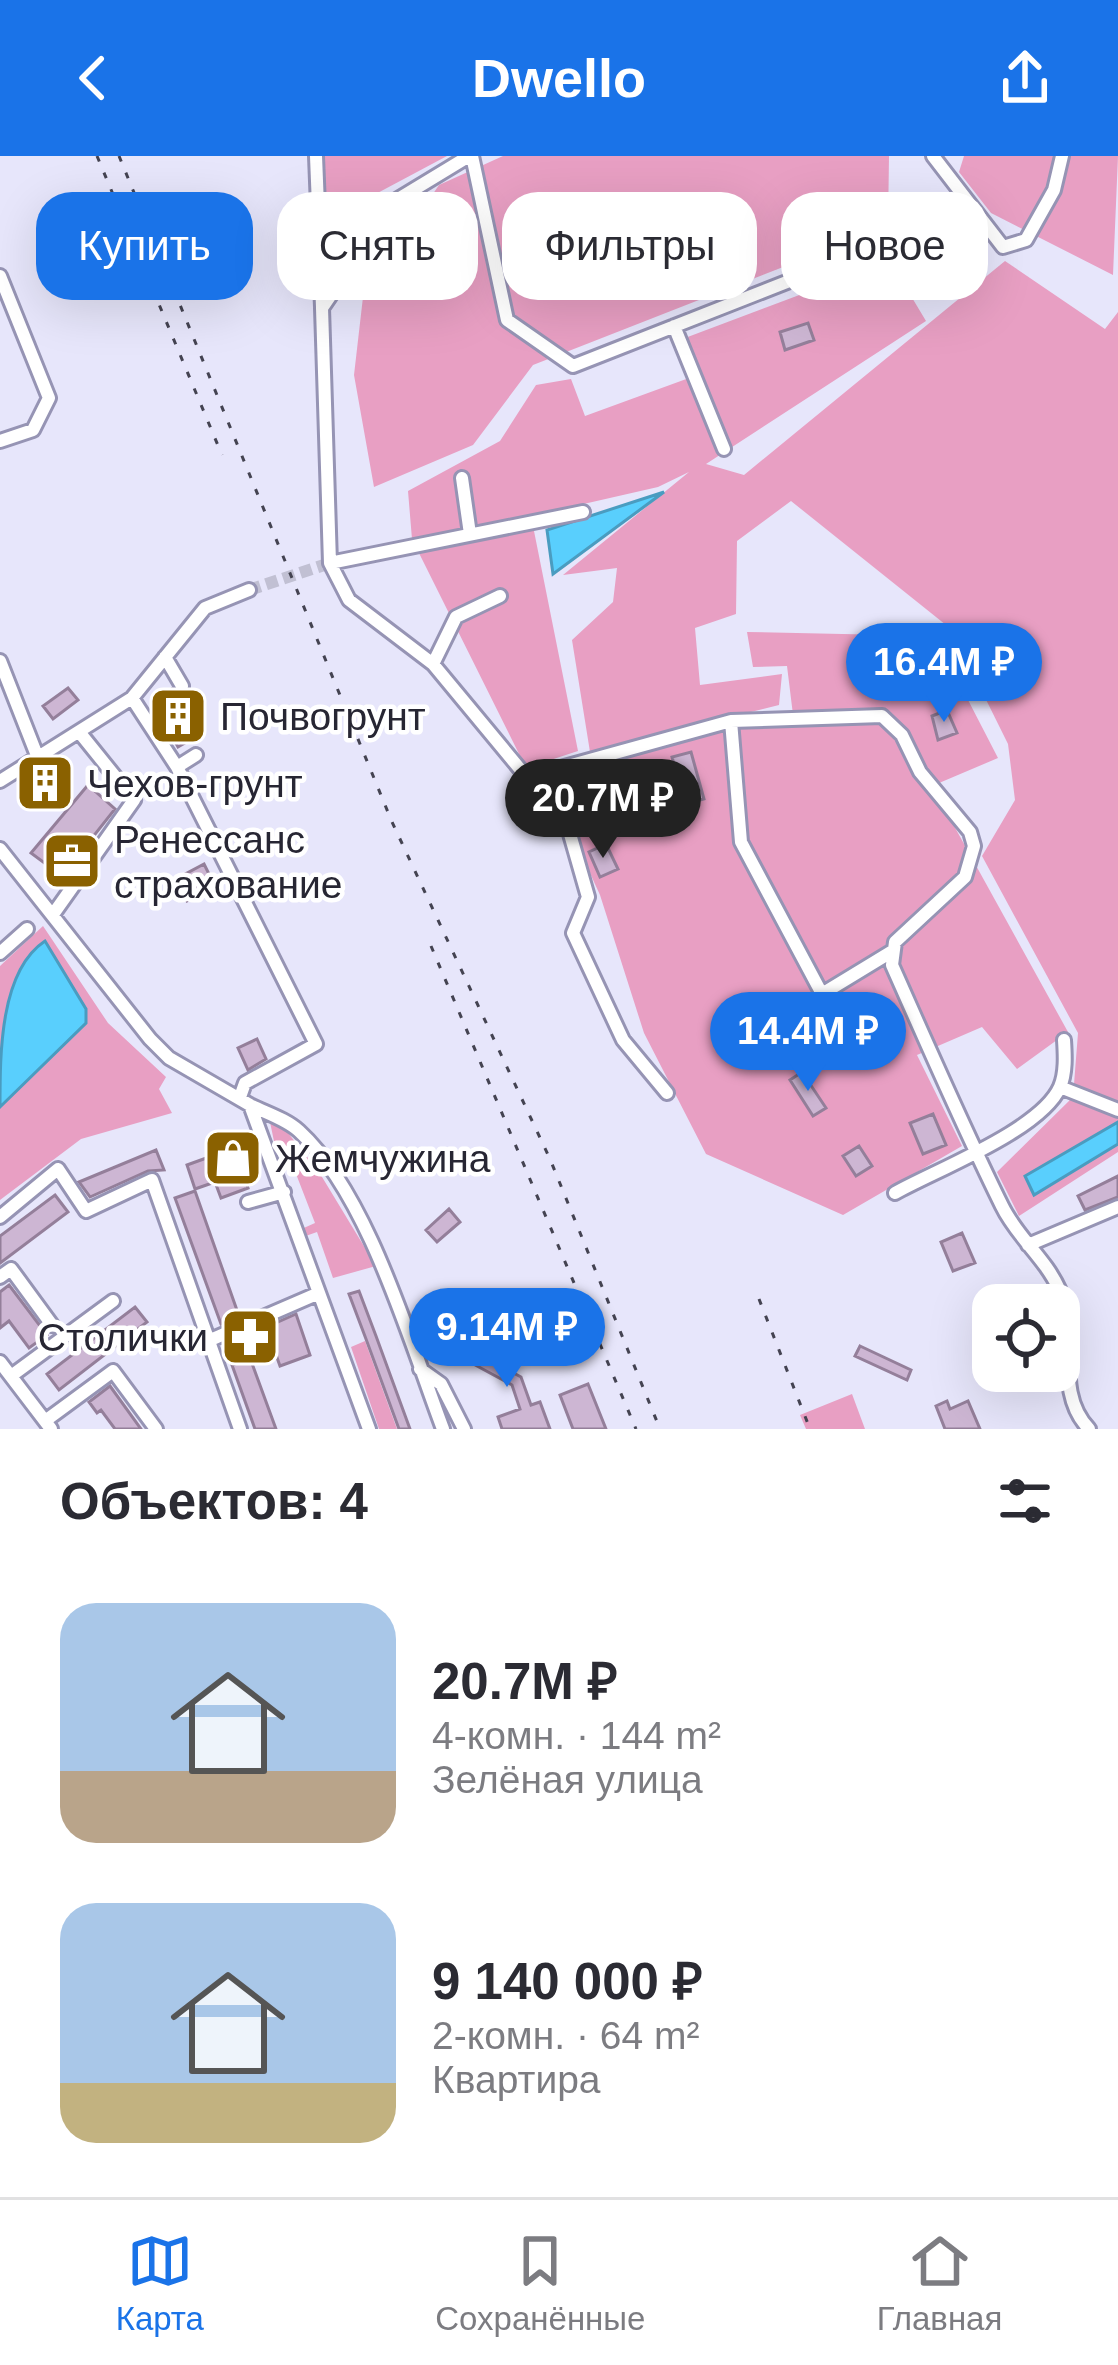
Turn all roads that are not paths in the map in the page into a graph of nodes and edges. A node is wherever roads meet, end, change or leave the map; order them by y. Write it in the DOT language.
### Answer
graph roads {
  1 [pos="316,156"];
  2 [pos="471,156"];
  3 [pos="933,156"];
  4 [pos="1061,156"];
  5 [pos="958,192"];
  6 [pos="988,230"];
  7 [pos="0,276"];
  8 [pos="781,284"];
  9 [pos="322,308"];
  10 [pos="674,326"];
  11 [pos="0,441"];
  12 [pos="724,449"];
  13 [pos="462,478"];
  14 [pos="583,512"];
  15 [pos="470,534"];
  16 [pos="330,563"];
  17 [pos="249,590"];
  18 [pos="500,596"];
  19 [pos="165,657"];
  20 [pos="0,661"];
  21 [pos="433,664"];
  22 [pos="182,686"];
  23 [pos="132,698"];
  24 [pos="731,722"];
  25 [pos="80,734"];
  26 [pos="196,754"];
  27 [pos="38,758"];
  28 [pos="177,767"];
  29 [pos="528,777"];
  30 [pos="0,781"];
  31 [pos="0,849"];
  32 [pos="54,913"];
  33 [pos="27,929"];
  34 [pos="891,952"];
  35 [pos="0,953"];
  36 [pos="1064,1040"];
  37 [pos="1060,1087"];
  38 [pos="667,1094"];
  39 [pos="245,1101"];
  40 [pos="1118,1110"];
  41 [pos="974,1149"];
  42 [pos="284,1192"];
  43 [pos="895,1193"];
  44 [pos="248,1202"];
  45 [pos="1118,1207"];
  46 [pos="0,1217"];
  47 [pos="1028,1245"];
  48 [pos="0,1277"];
  49 [pos="320,1293"];
  50 [pos="113,1301"];
  51 [pos="52,1325"];
  52 [pos="208,1341"];
  53 [pos="0,1362"];
  54 [pos="420,1369"];
  55 [pos="11,1376"];
  56 [pos="48,1425"];
  57 [pos="156,1429"];
  58 [pos="240,1429"];
  59 [pos="369,1429"];
  60 [pos="443,1429"];
  61 [pos="464,1429"];
  62 [pos="1089,1429"];
  1 -- 9 [label="street"];
  2 -- 9 [label="street"];
  2 -- 10 [label="street"];
  3 -- 5 [label="street"];
  4 -- 6 [label="street"];
  7 -- 11 [label="street"];
  8 -- 10 [label="street"];
  9 -- 16 [label="street"];
  10 -- 12 [label="street"];
  13 -- 15 [label="street"];
  14 -- 15 [label="street"];
  15 -- 16 [label="street"];
  16 -- 21 [label="street"];
  17 -- 19 [label="street"];
  18 -- 21 [label="street"];
  19 -- 22 [label="street"];
  19 -- 23 [label="street"];
  20 -- 27 [label="street"];
  21 -- 29 [label="street"];
  23 -- 25 [label="street"];
  23 -- 28 [label="street"];
  24 -- 29 [label="street"];
  24 -- 34 [label="street"];
  24 -- 34 [label="street"];
  25 -- 27 [label="street"];
  25 -- 32 [label="street"];
  26 -- 28 [label="street"];
  27 -- 30 [label="street"];
  28 -- 39 [label="street"];
  29 -- 38 [label="street"];
  31 -- 32 [label="street"];
  32 -- 39 [label="street"];
  33 -- 35 [label="street"];
  34 -- 41 [label="street"];
  36 -- 37 [label="street"];
  37 -- 40 [label="street"];
  37 -- 41 [label="street"];
  39 -- 42 [label="street"];
  39 -- 54 [label="street"];
  41 -- 43 [label="street"];
  41 -- 47 [label="street"];
  42 -- 44 [label="street"];
  42 -- 49 [label="street"];
  45 -- 47 [label="street"];
  46 -- 52 [label="street"];
  47 -- 62 [label="street"];
  48 -- 51 [label="street"];
  49 -- 52 [label="street"];
  49 -- 59 [label="street"];
  50 -- 55 [label="street"];
  52 -- 58 [label="street"];
  53 -- 55 [label="street"];
  54 -- 60 [label="street"];
  54 -- 61 [label="street"];
  55 -- 56 [label="street"];
  56 -- 57 [label="street"];
}
